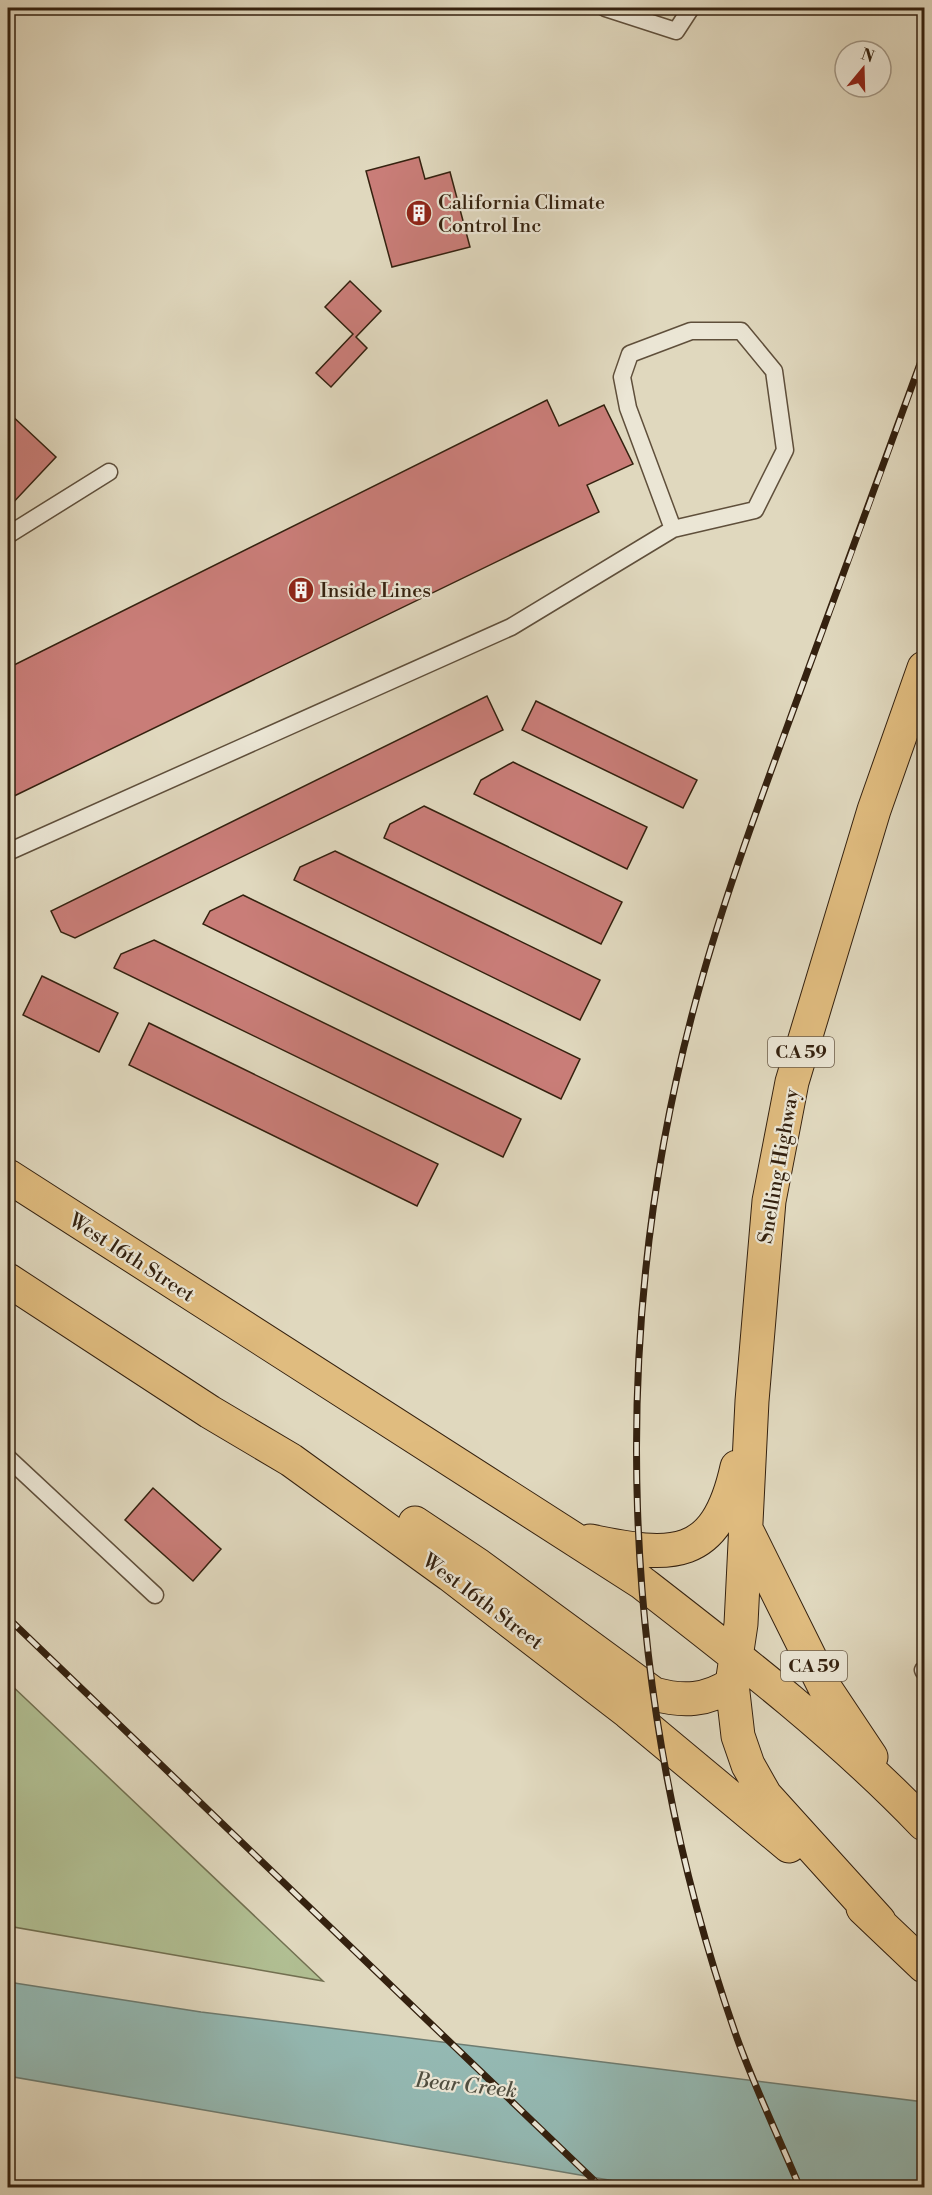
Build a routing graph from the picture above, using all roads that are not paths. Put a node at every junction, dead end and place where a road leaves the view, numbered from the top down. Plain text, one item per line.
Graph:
1 (606, 8) edge
2 (691, 8) edge
3 (109, 472) dead end
4 (673, 529) junction
5 (8, 534) edge
6 (924, 668) edge
7 (8, 852) edge
8 (8, 1176) edge
9 (8, 1280) edge
10 (752, 1401) junction
11 (8, 1458) edge
12 (291, 1460) junction
13 (747, 1531) junction
14 (574, 1538) junction
15 (155, 1595) dead end
16 (735, 1670) junction
17 (895, 1793) junction
18 (924, 1824) edge
19 (879, 1921) junction
20 (924, 1966) edge

1 - 2 lane
3 - 5 lane
4 - 4 lane
4 - 7 lane
6 - 10 main road, Snelling Highway / CA 59
8 - 14 main road, West 16th Street
9 - 12 main road, West 16th Street
10 - 13 main road, Snelling Highway / CA 59
10 - 14 main road
11 - 15 lane
12 - 16 main road
12 - 19 main road, West 16th Street
13 - 16 main road, Snelling Highway / CA 59
13 - 17 main road, CA 59
14 - 16 main road, West 16th Street
16 - 17 main road, West 16th Street
16 - 19 main road, CA 59
17 - 18 main road, West 16th Street / CA 59
19 - 20 main road, West 16th Street / CA 59

